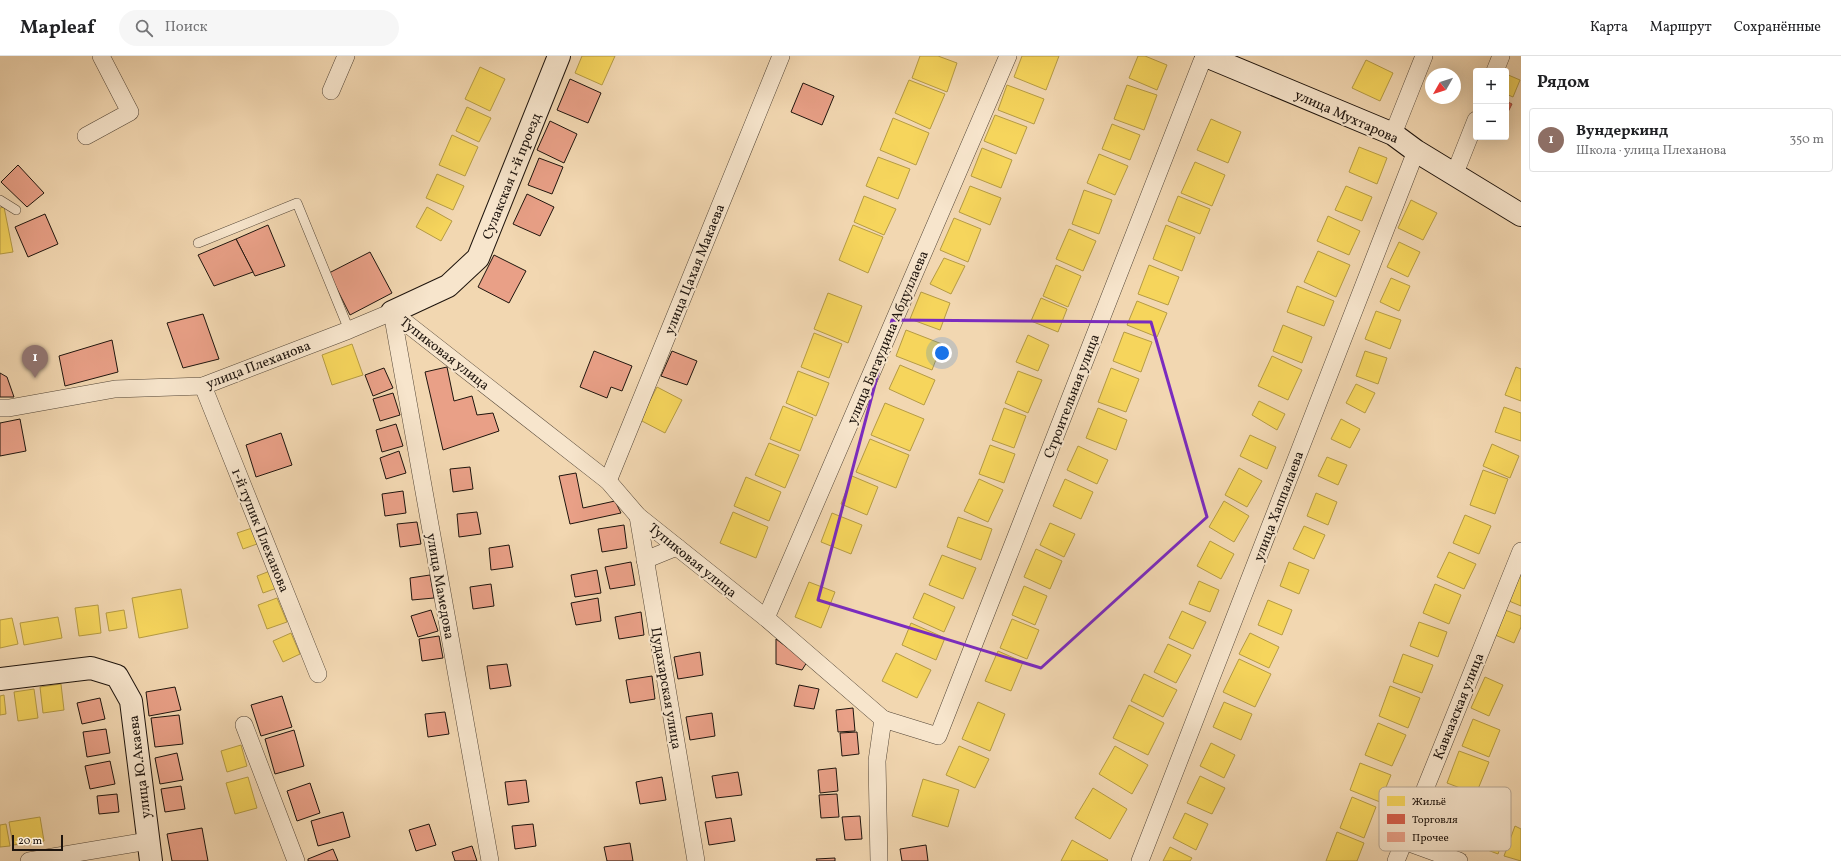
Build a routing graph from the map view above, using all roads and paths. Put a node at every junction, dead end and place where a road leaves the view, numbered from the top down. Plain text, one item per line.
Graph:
1 (101, 56) edge
2 (346, 56) edge
3 (559, 56) edge
4 (781, 56) edge
5 (1008, 56) edge
6 (1205, 56) edge
7 (1424, 56) edge
8 (1501, 56) edge
9 (1496, 68) edge
10 (331, 91) dead end
11 (1473, 128) edge
12 (1393, 134) junction
13 (86, 136) dead end
14 (1416, 151) junction
15 (1455, 173) junction
16 (0, 200) edge
17 (16, 210) dead end
18 (1521, 215) edge
19 (198, 242) dead end
20 (392, 312) junction
21 (349, 330) junction
22 (203, 386) junction
23 (0, 408) edge
24 (608, 481) junction
25 (638, 516) junction
26 (677, 547) junction
27 (1521, 550) edge
28 (645, 560) junction
29 (766, 618) junction
30 (318, 674) dead end
31 (0, 679) edge
32 (883, 719) junction
33 (244, 725) dead end
34 (1426, 787) edge
35 (150, 851) edge
36 (1400, 851) edge
37 (1432, 851) edge
38 (29, 861) edge
39 (296, 861) edge
40 (490, 861) edge
41 (696, 861) edge
42 (879, 861) edge
43 (1140, 861) edge
44 (1396, 861) edge
45 (1459, 861) edge

1 - 13 street
2 - 10 street
3 - 20 street, Сулакская 1-й проезд
4 - 24 street, улица Цахая Макаева
5 - 29 street, улица Багаудина Абдуллаева
6 - 12 street, улица Мухтарова
6 - 32 street, Строительная улица
7 - 12 street
8 - 9 street
11 - 15 street
12 - 14 street, улица Мухтарова
14 - 15 street, улица Мухтарова
14 - 43 street, улица Хаппалаева
15 - 18 street, улица Мухтарова
16 - 17 lane
19 - 21 lane
20 - 21 street, улица Плеханова
20 - 24 street, Тупиковая улица
20 - 40 street, улица Мамедова
21 - 22 street, улица Плеханова
22 - 23 street, улица Плеханова
22 - 30 street, 1-й тупик Плеханова
24 - 25 street, Тупиковая улица
25 - 26 street, Тупиковая улица
25 - 28 street, Цудахарская улица
26 - 28 street
26 - 29 street, Тупиковая улица
27 - 34 street, Кавказская улица
28 - 41 street, Цудахарская улица
29 - 32 street, Тупиковая улица
31 - 35 street, улица Ю.Акаева
32 - 42 street
33 - 39 street
35 - 38 street
36 - 44 street, Кавказская улица
37 - 45 street

